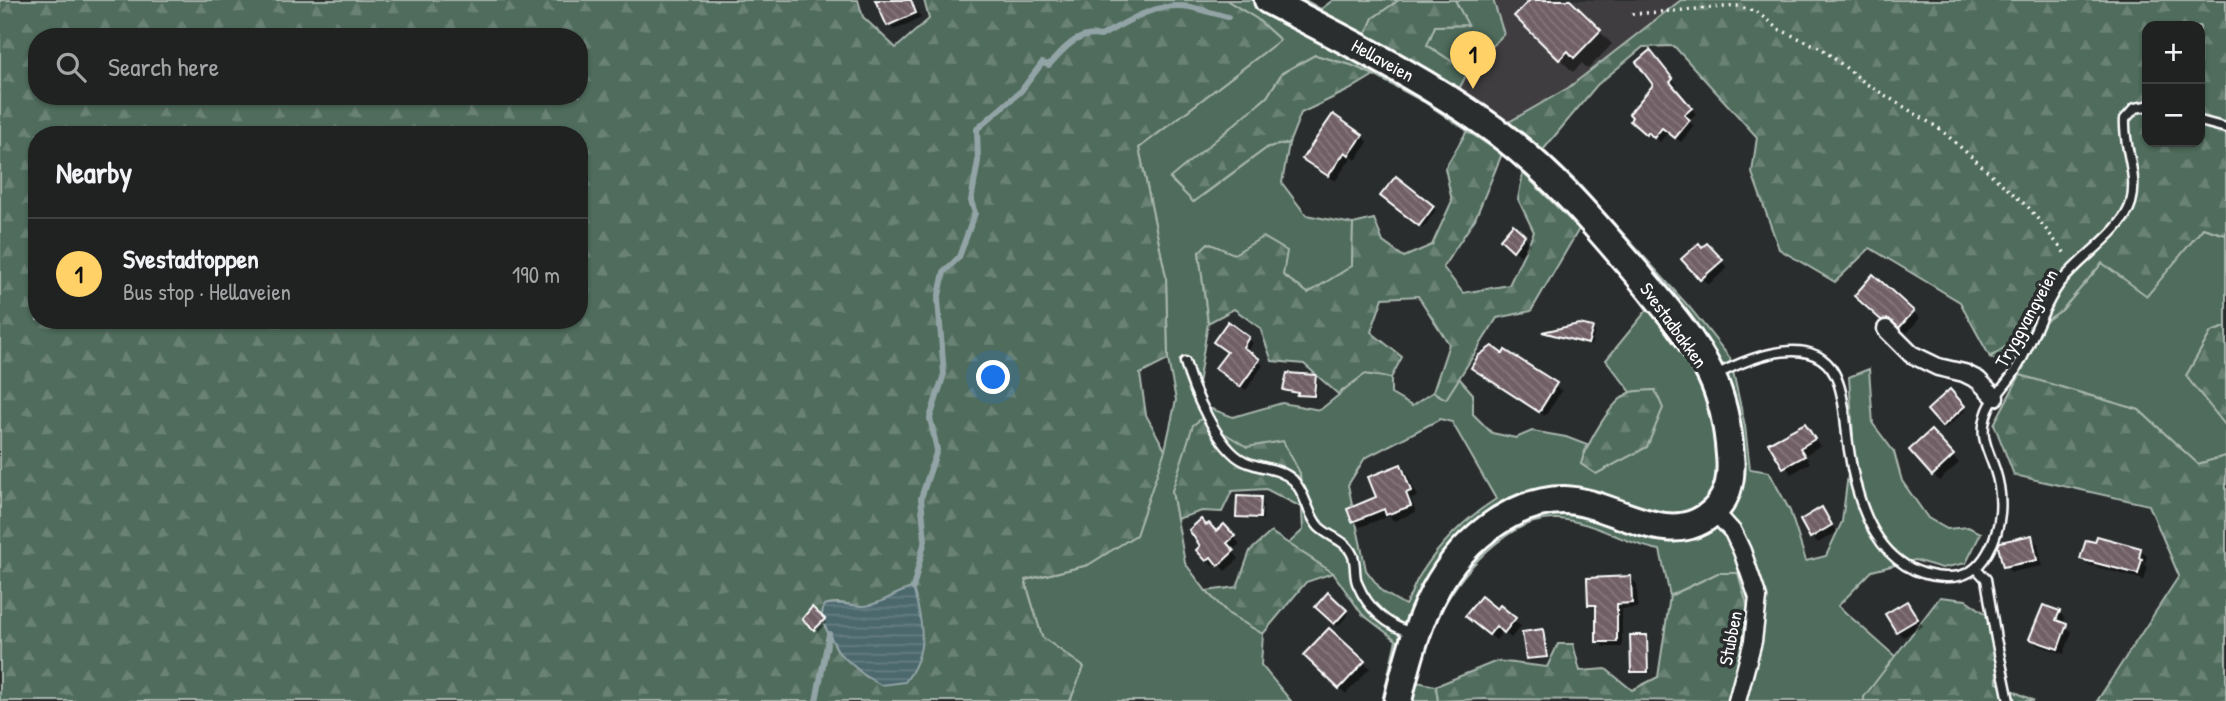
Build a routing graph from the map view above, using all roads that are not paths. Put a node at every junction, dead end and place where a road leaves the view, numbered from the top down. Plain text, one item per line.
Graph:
1 (1268, 0) edge
2 (2142, 107) edge
3 (2205, 122) edge
4 (1492, 128) joint
5 (2226, 128) edge
6 (1886, 329) dead end
7 (1185, 362) dead end
8 (1712, 377) junction
9 (1995, 397) junction
10 (1714, 511) junction
11 (1976, 568) junction
12 (1415, 634) junction
13 (1398, 701) edge
14 (1737, 701) edge
15 (2009, 701) edge

1 - 4 main road, Hellaveien
2 - 9 lane, Tryggvangveien
3 - 5 lane
4 - 8 main road, Svestadbakken
6 - 9 street
7 - 12 lane
8 - 10 main road, Svestadbakken
8 - 11 lane
9 - 11 lane, Tryggvangveien
10 - 12 main road
10 - 14 street, Stubben
11 - 15 lane
12 - 13 main road

